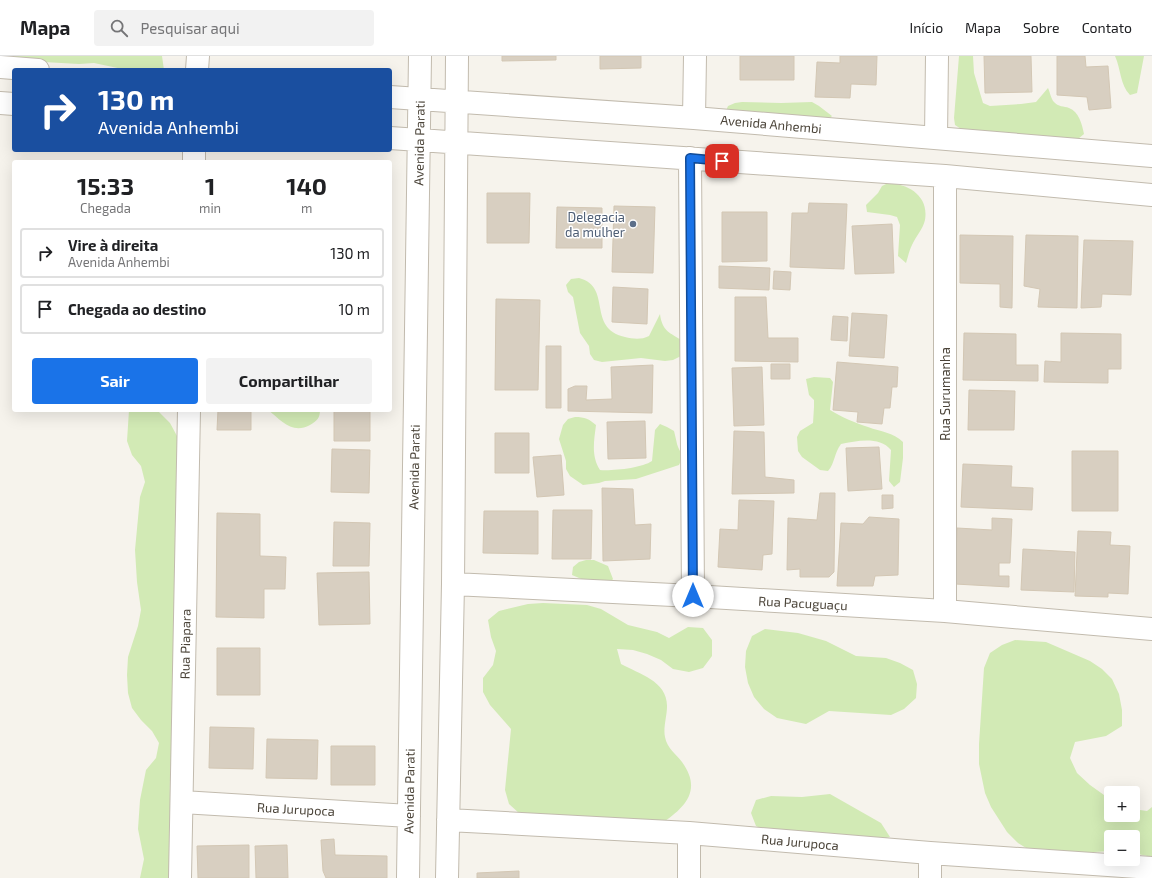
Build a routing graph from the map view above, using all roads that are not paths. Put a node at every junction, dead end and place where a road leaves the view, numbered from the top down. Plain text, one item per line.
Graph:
1 (198, 56) edge
2 (420, 56) edge
3 (457, 56) edge
4 (695, 56) edge
5 (937, 56) edge
6 (0, 67) edge
7 (13, 68) edge
8 (197, 68) edge
9 (392, 97) edge
10 (420, 99) junction
11 (456, 101) junction
12 (0, 103) edge
13 (12, 104) edge
14 (694, 118) junction
15 (936, 137) junction
16 (392, 138) edge
17 (419, 140) junction
18 (456, 143) junction
19 (1152, 156) edge
20 (690, 158) junction
21 (945, 176) junction
22 (1152, 195) edge
23 (189, 412) edge
24 (453, 584) junction
25 (693, 596) junction
26 (945, 611) junction
27 (1152, 629) edge
28 (182, 802) junction
29 (409, 816) junction
30 (448, 820) junction
31 (689, 833) junction
32 (930, 853) junction
33 (1152, 868) edge
34 (180, 878) edge
35 (408, 878) edge
36 (447, 878) edge
37 (688, 878) edge
38 (930, 878) edge

1 - 8 street
2 - 10 street, Avenida Parati
3 - 11 street
4 - 14 street
5 - 15 street
6 - 7 street
9 - 10 street, Avenida Anhembi
10 - 11 street, Avenida Anhembi
10 - 17 street, Avenida Parati
11 - 14 street, Avenida Anhembi
11 - 18 street
12 - 13 street
14 - 15 street, Avenida Anhembi
15 - 19 street, Avenida Anhembi
16 - 17 street
17 - 18 street
17 - 29 street, Avenida Parati
18 - 20 street
18 - 24 street
20 - 21 street
20 - 25 street
21 - 22 street
21 - 26 street, Rua Surumanha
23 - 28 street, Rua Piapara
24 - 25 street, Rua Pacuguaçu
24 - 30 street
25 - 26 street, Rua Pacuguaçu
26 - 27 street, Rua Pacuguaçu
28 - 29 street, Rua Jurupoca
28 - 34 street, Rua Piapara
29 - 35 street, Avenida Parati
30 - 31 street, Rua Jurupoca
30 - 36 street
31 - 32 street, Rua Jurupoca
31 - 37 street
32 - 33 street, Rua Jurupoca
32 - 38 street

